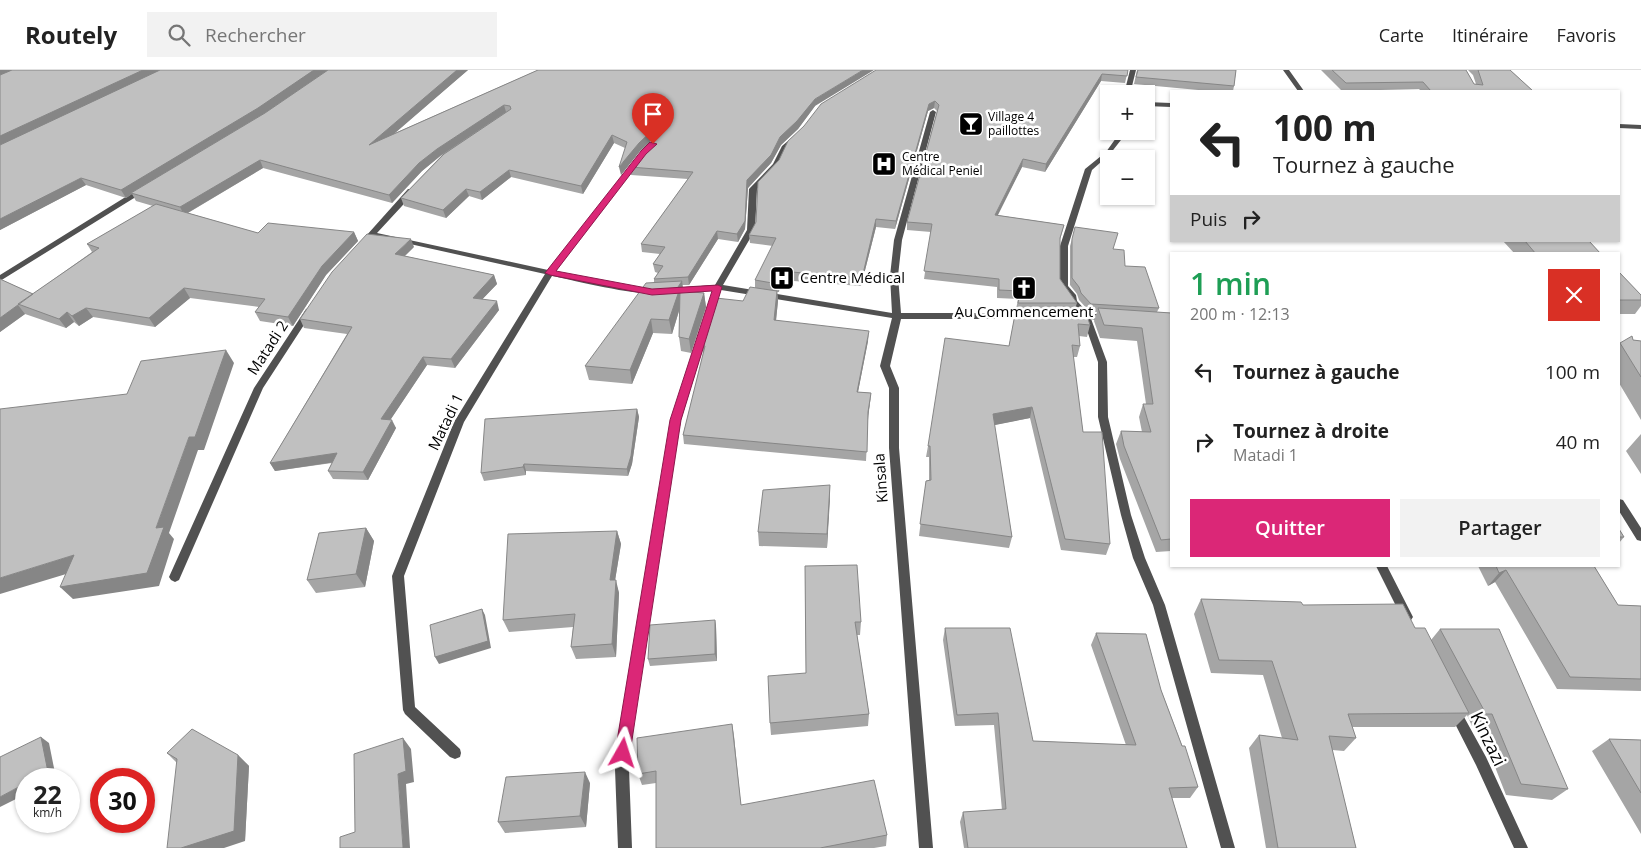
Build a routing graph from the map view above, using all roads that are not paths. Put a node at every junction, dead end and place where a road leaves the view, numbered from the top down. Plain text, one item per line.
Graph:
1 (1133, 70) edge
2 (1286, 70) edge
3 (1129, 85) edge
4 (1300, 90) edge
5 (1155, 104) edge
6 (1170, 105) edge
7 (933, 112) edge
8 (1620, 126) edge
9 (1641, 127) edge
10 (801, 131) edge
11 (1118, 140) edge
12 (643, 153) edge
13 (419, 182) edge
14 (148, 187) edge
15 (373, 234) junction
16 (361, 246) edge
17 (550, 273) junction
18 (0, 279) edge
19 (718, 287) junction
20 (316, 301) edge
21 (897, 316) junction
22 (1036, 316) edge
23 (1066, 316) edge
24 (1086, 316) junction
25 (1121, 318) edge
26 (1620, 504) edge
27 (1641, 537) edge
28 (1382, 567) edge
29 (175, 577) dead end
30 (1413, 628) edge
31 (1449, 699) edge
32 (455, 753) dead end
33 (625, 848) edge
34 (926, 848) edge
35 (1228, 848) edge
36 (1521, 848) edge

1 - 3 street
2 - 4 street
5 - 6 street
7 - 21 street, Kinsala
8 - 9 street
10 - 19 street
11 - 24 street
12 - 17 street, Matadi 1
13 - 15 street
14 - 18 street
15 - 16 street
15 - 17 street
17 - 19 street
17 - 32 street, Matadi 1
19 - 21 street
19 - 33 street
20 - 29 street, Matadi 2
21 - 22 street
21 - 34 street, Kinsala
23 - 24 street
24 - 25 street
24 - 35 street
26 - 27 street
28 - 30 street
31 - 36 street, Kinzazi

